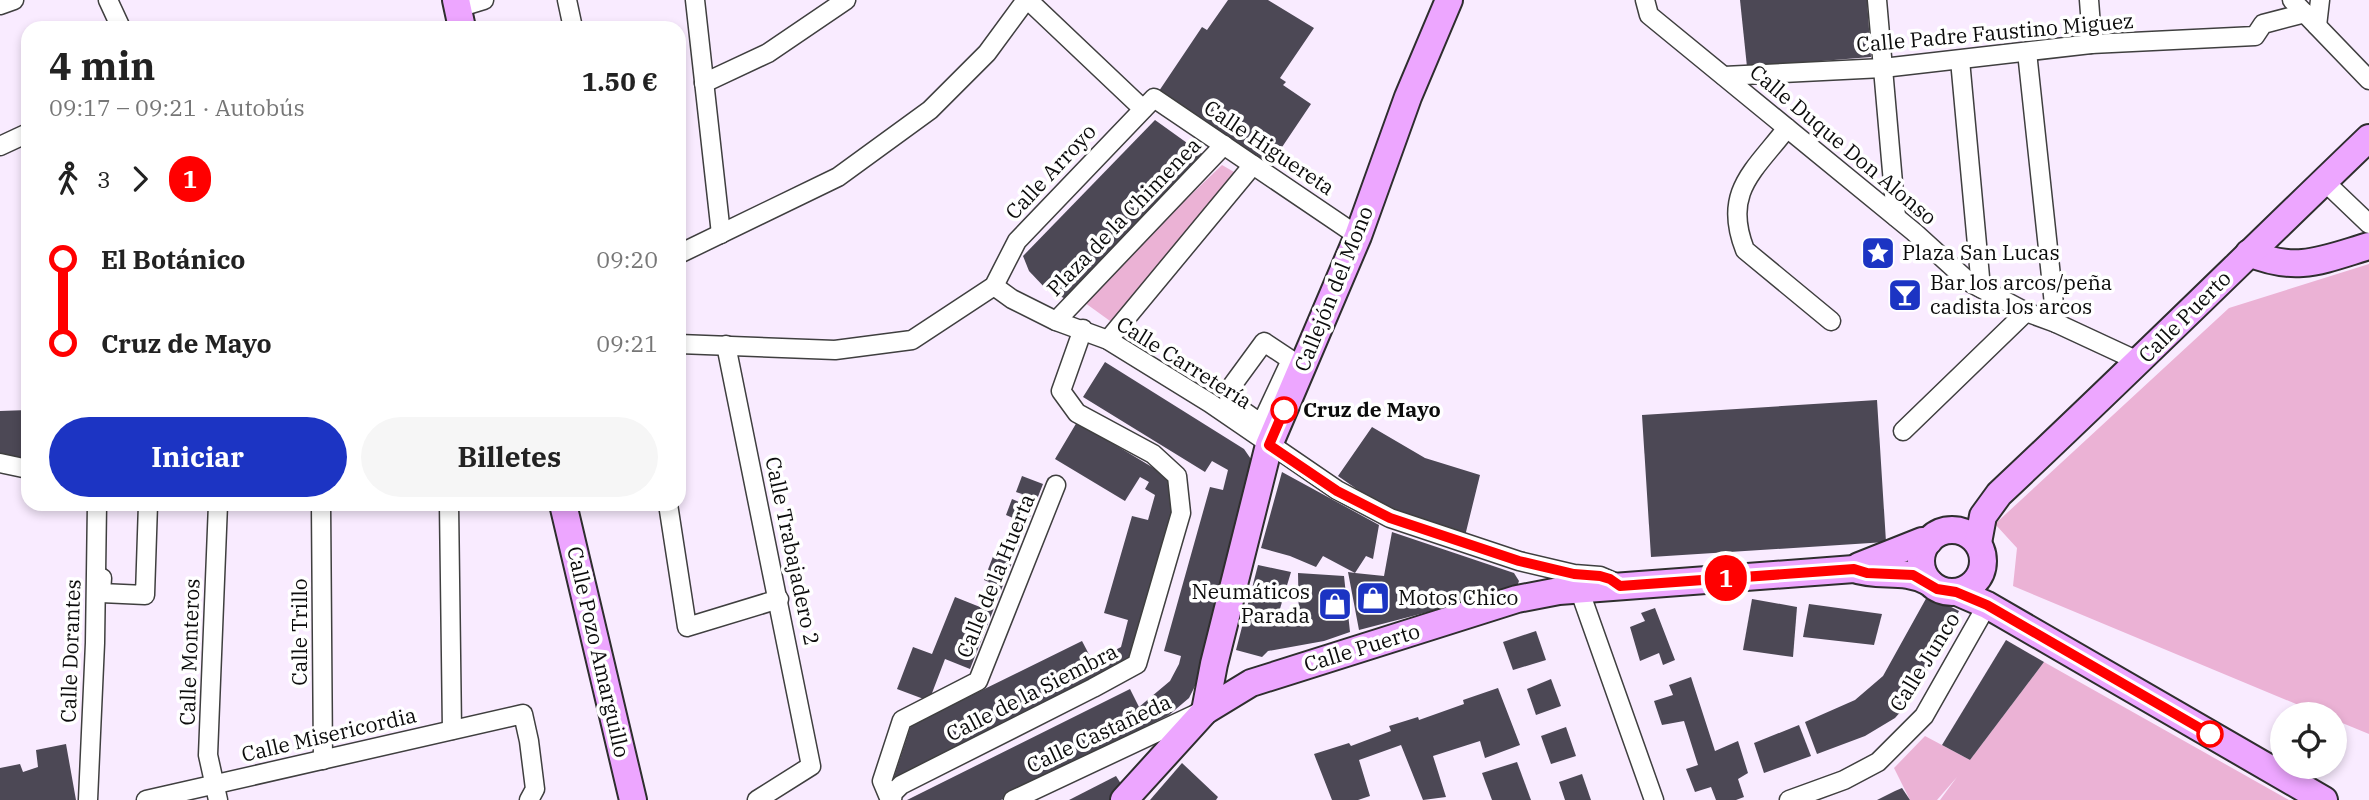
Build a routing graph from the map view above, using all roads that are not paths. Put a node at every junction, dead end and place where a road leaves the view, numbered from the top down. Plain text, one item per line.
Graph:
1 (14, 0) edge
2 (108, 0) edge
3 (484, 0) edge
4 (567, 0) edge
5 (695, 0) edge
6 (846, 0) edge
7 (1027, 0) edge
8 (1449, 0) edge
9 (1645, 0) edge
10 (1877, 0) edge
11 (2089, 0) edge
12 (2292, 0) edge
13 (2320, 0) edge
14 (0, 5) edge
15 (458, 12) edge
16 (2311, 20) junction
17 (118, 21) edge
18 (572, 21) edge
19 (2091, 44) junction
20 (2027, 52) junction
21 (1960, 60) junction
22 (1883, 68) junction
23 (1724, 76) junction
24 (2369, 80) edge
25 (704, 83) junction
26 (1148, 104) junction
27 (1787, 128) junction
28 (21, 136) edge
29 (2369, 138) edge
30 (1224, 145) junction
31 (0, 146) edge
32 (1253, 164) junction
33 (2324, 181) junction
34 (1896, 217) junction
35 (721, 234) junction
36 (1358, 236) junction
37 (2369, 240) edge
38 (686, 251) edge
39 (2249, 253) junction
40 (993, 286) junction
41 (1981, 288) junction
42 (2026, 312) junction
43 (1056, 321) junction
44 (1831, 321) dead end
45 (2056, 323) junction
46 (1083, 329) junction
47 (1108, 340) junction
48 (686, 344) edge
49 (726, 345) junction
50 (1307, 356) junction
51 (2140, 362) junction
52 (1210, 403) junction
53 (1903, 431) dead end
54 (1269, 445) junction
55 (0, 463) edge
56 (21, 468) edge
57 (1056, 485) dead end
58 (1999, 494) junction
59 (97, 511) edge
60 (104, 511) edge
61 (148, 511) edge
62 (218, 511) edge
63 (321, 511) edge
64 (449, 511) edge
65 (565, 511) edge
66 (669, 511) edge
67 (1937, 536) junction
68 (1978, 543) junction
69 (1854, 569) junction
70 (1929, 582) junction
71 (1968, 585) junction
72 (1620, 586) junction
73 (1579, 589) junction
74 (779, 599) junction
75 (1987, 605) junction
76 (1214, 664) junction
77 (1251, 683) junction
78 (1205, 711) junction
79 (452, 730) junction
80 (323, 760) junction
81 (216, 792) edge
82 (88, 800) edge
83 (146, 800) edge
84 (529, 800) edge
85 (633, 800) edge
86 (757, 800) edge
87 (891, 800) edge
88 (1013, 800) edge
89 (1124, 800) edge
90 (1654, 800) edge
91 (1789, 800) edge
92 (2324, 800) edge

1 - 14 street
2 - 17 street
3 - 15 street
4 - 18 street
5 - 25 street
6 - 25 street
7 - 26 street, Calle Higuereta
7 - 35 street
8 - 36 main road, Callejón del Mono
9 - 23 street, Calle Duque Don Alonso
10 - 22 street
11 - 19 street
12 - 16 street
13 - 16 street
16 - 19 street, Calle Padre Faustino Miguez
16 - 24 street
19 - 20 street, Calle Padre Faustino Miguez
20 - 21 street, Calle Padre Faustino Miguez
20 - 45 street
21 - 22 street, Calle Padre Faustino Miguez
21 - 41 street
22 - 23 street, Calle Padre Faustino Miguez
22 - 34 street
23 - 27 street, Calle Duque Don Alonso
25 - 35 street
26 - 30 street, Calle Higuereta
26 - 40 street, Calle Arroyo
27 - 34 street, Calle Duque Don Alonso
27 - 44 street
28 - 31 street
29 - 33 main road, Calle Puerto
30 - 32 street, Calle Higuereta
30 - 43 street, Plaza de la Chimenea
32 - 36 street, Calle Higuereta
32 - 47 street
33 - 37 street
33 - 39 main road, Calle Puerto
34 - 41 street, Calle Duque Don Alonso
35 - 38 street
36 - 50 main road, Callejón del Mono
37 - 39 main road
39 - 51 main road, Calle Puerto
40 - 43 street, Calle Carretería
40 - 49 street
41 - 42 street, Calle Duque Don Alonso
42 - 45 street, Calle Duque Don Alonso
42 - 53 street
43 - 46 street, Calle Carretería
45 - 51 street, Calle Duque Don Alonso
46 - 47 street, Calle Carretería
46 - 87 street, Calle de la Siembra
47 - 52 street, Calle Carretería
48 - 49 street
49 - 74 street, Calle Trabajadero 2
50 - 52 street
50 - 54 main road, Callejón del Mono
51 - 58 main road, Calle Puerto
52 - 54 street, Calle Carretería
54 - 72 street, Calle Carretería
54 - 76 main road, Callejón del Mono
55 - 56 street
57 - 87 street, Calle de la Huerta
58 - 67 main road, Calle Puerto
58 - 68 main road, Calle Puerto
59 - 82 street, Calle Dorantes
60 - 61 street
62 - 81 street, Calle Monteros
63 - 80 street, Calle Trillo
64 - 79 street
65 - 85 main road, Calle Pozo Amarguillo
66 - 74 street
67 - 68 main road
67 - 69 main road, Calle Puerto
67 - 70 main road
68 - 71 main road
69 - 70 main road, Calle Puerto
69 - 72 main road, Calle Puerto
70 - 71 main road
71 - 75 main road
72 - 73 main road, Calle Puerto
73 - 77 main road, Calle Puerto
73 - 90 street
74 - 86 street, Calle Trabajadero 2
75 - 91 street, Calle Junco
75 - 92 main road
76 - 77 main road
76 - 78 main road, Callejón del Mono
77 - 78 main road, Calle Puerto
78 - 88 street, Calle Castañeda
78 - 89 main road, Calle Puerto
79 - 80 street, Calle Misericordia
79 - 84 street, Calle Misericordia
80 - 81 street, Calle Misericordia
81 - 83 street, Calle Misericordia

